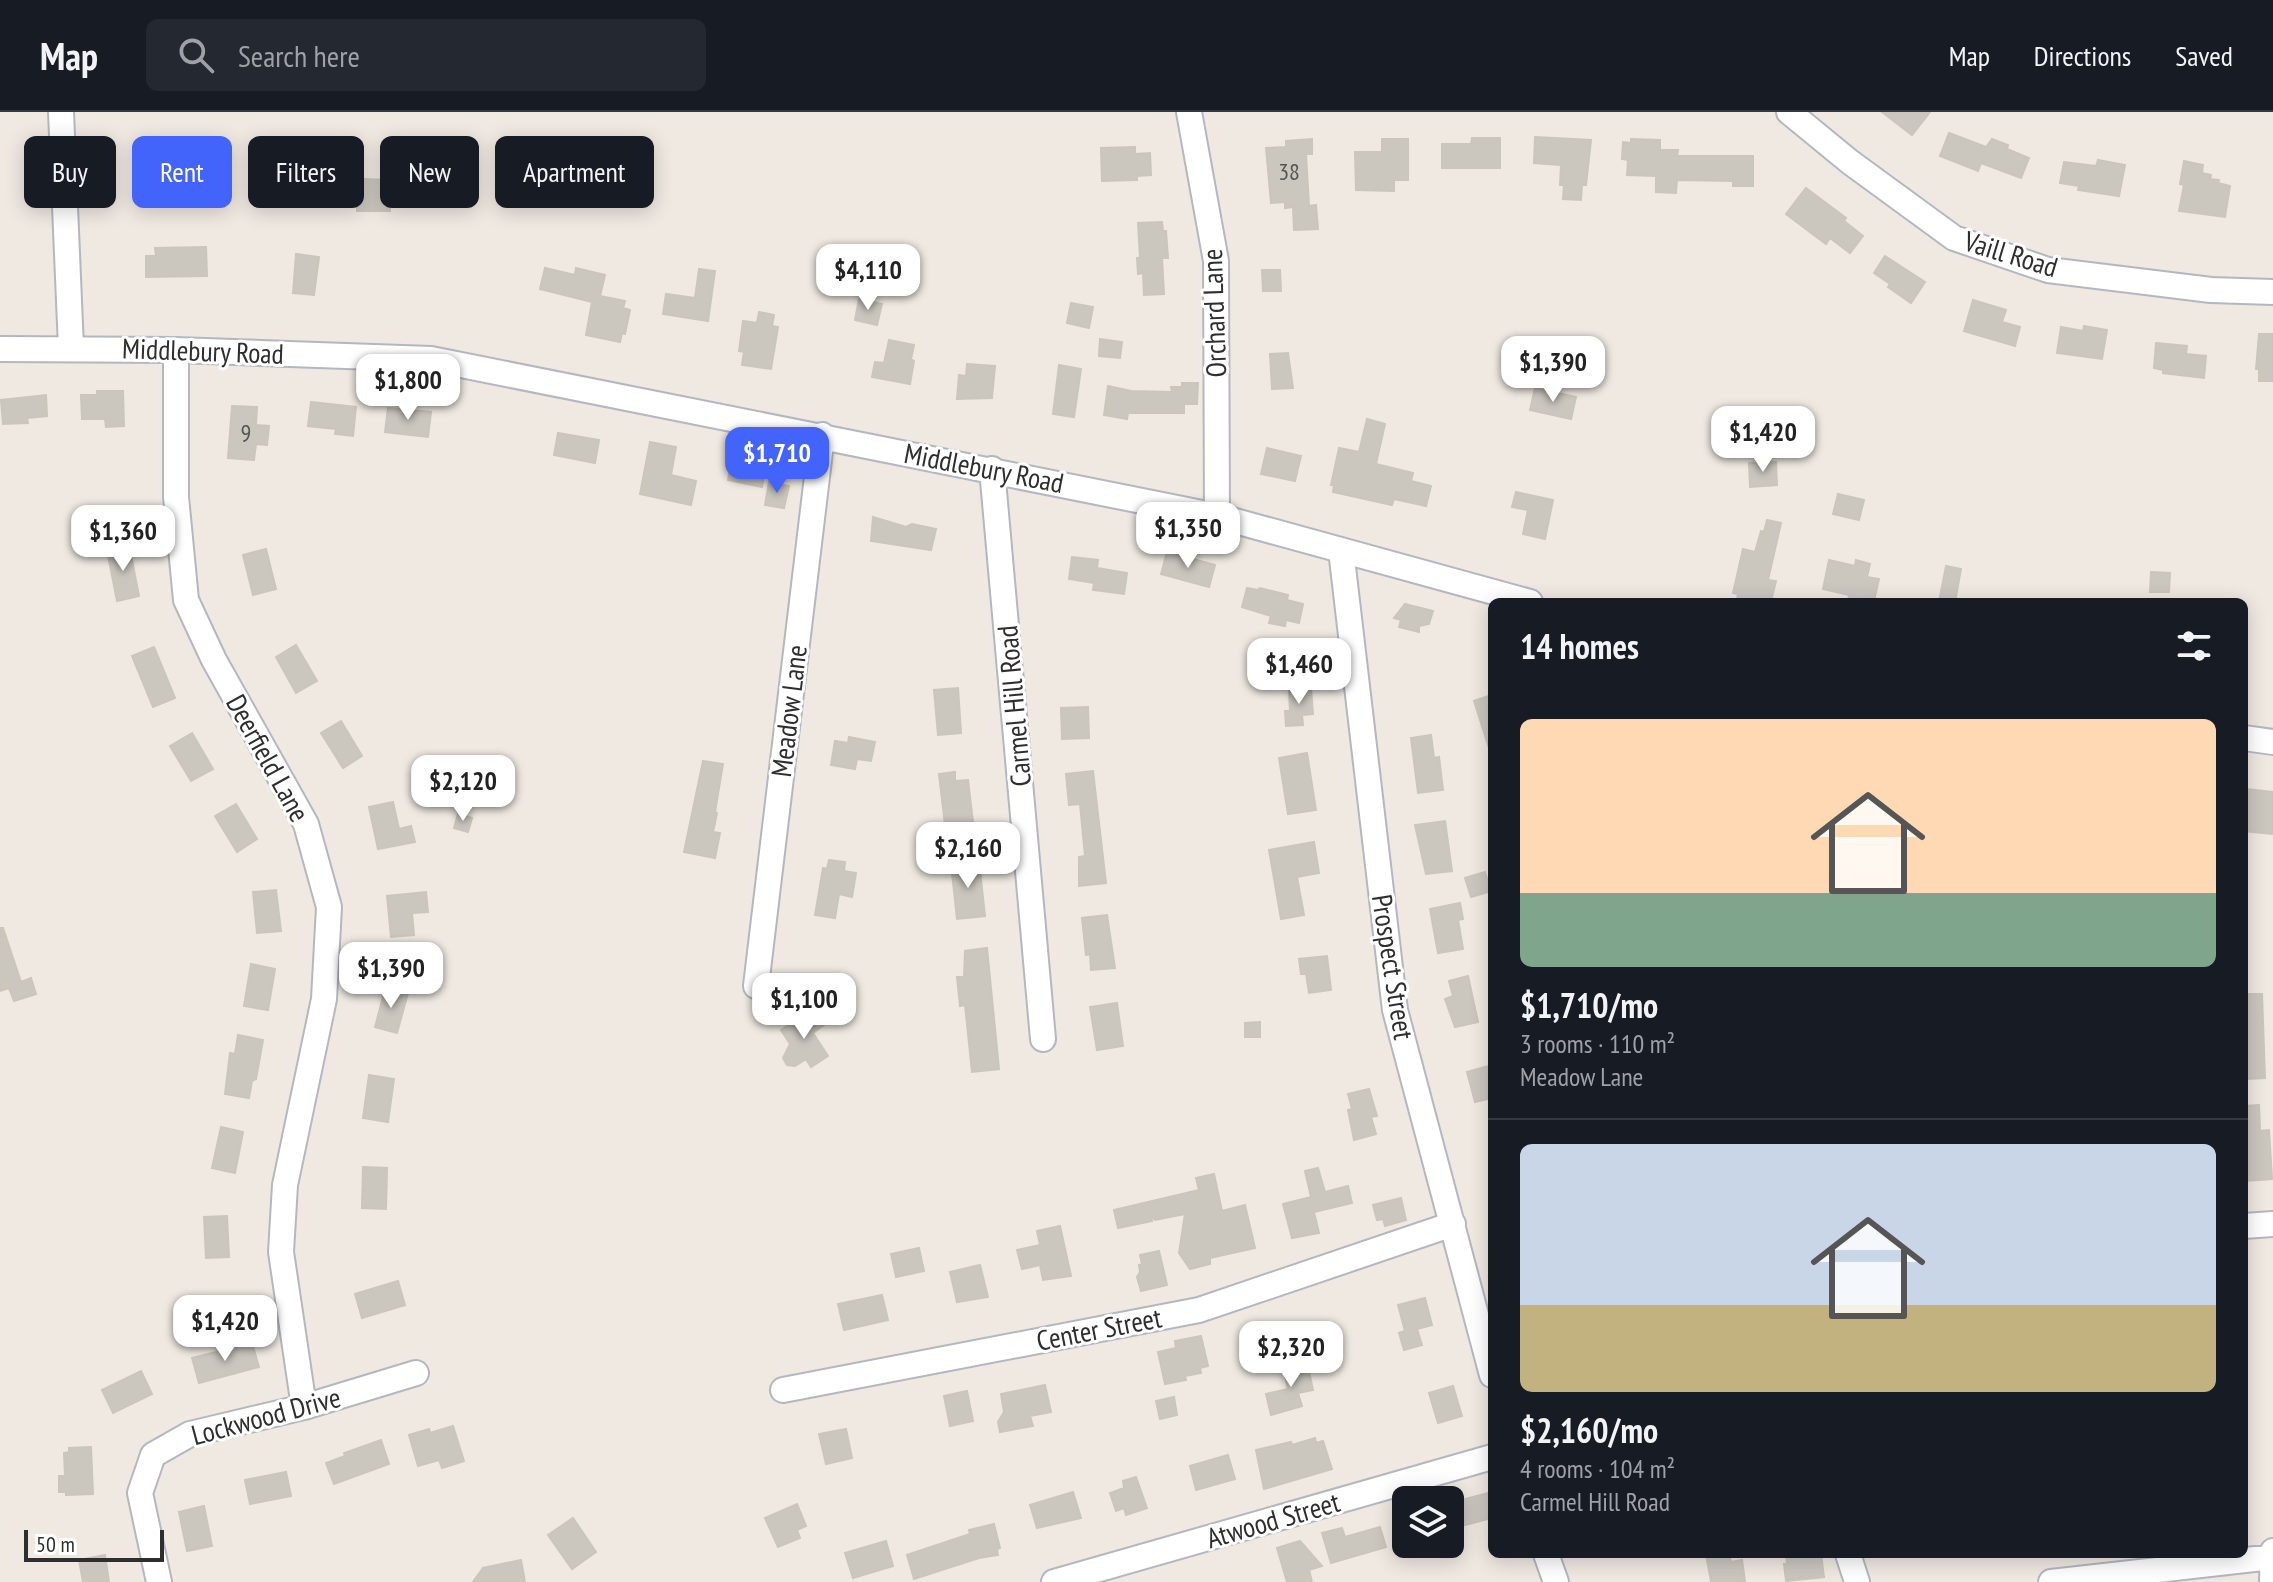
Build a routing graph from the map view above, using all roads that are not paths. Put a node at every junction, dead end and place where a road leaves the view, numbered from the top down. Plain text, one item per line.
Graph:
1 (61, 112) edge
2 (1189, 112) edge
3 (1789, 112) edge
4 (2273, 292) edge
5 (71, 348) junction
6 (0, 349) edge
7 (176, 350) junction
8 (822, 435) junction
9 (992, 469) junction
10 (1217, 516) junction
11 (1341, 550) junction
12 (1515, 598) edge
13 (2248, 739) edge
14 (2273, 742) edge
15 (756, 986) dead end
16 (1043, 1039) dead end
17 (1453, 1224) junction
18 (2273, 1224) edge
19 (2248, 1226) edge
20 (1488, 1360) edge
21 (416, 1373) dead end
22 (783, 1390) dead end
23 (304, 1407) junction
24 (1488, 1458) edge
25 (2272, 1555) edge
26 (1547, 1558) edge
27 (1849, 1558) edge
28 (2247, 1558) edge
29 (2248, 1558) edge
30 (159, 1582) edge
31 (1054, 1582) edge
32 (1556, 1582) edge
33 (1857, 1582) edge
34 (2051, 1582) edge
35 (2272, 1582) edge

1 - 5 street
2 - 10 street, Orchard Lane
3 - 4 street, Vaill Road
5 - 6 street, Middlebury Road
5 - 7 street, Middlebury Road
7 - 8 street, Middlebury Road
7 - 23 street, Deerfield Lane
8 - 9 street, Middlebury Road
8 - 15 street, Meadow Lane
9 - 10 street, Middlebury Road
9 - 16 street, Carmel Hill Road
10 - 11 street, Middlebury Road
11 - 12 street, Middlebury Road
11 - 17 street, Prospect Street
13 - 14 street
17 - 20 street, Prospect Street
17 - 22 street, Center Street
18 - 19 street
21 - 23 street, Lockwood Drive
23 - 30 street, Lockwood Drive
24 - 31 street, Atwood Street
25 - 29 street
25 - 35 street
26 - 32 street
27 - 33 street
28 - 34 street

